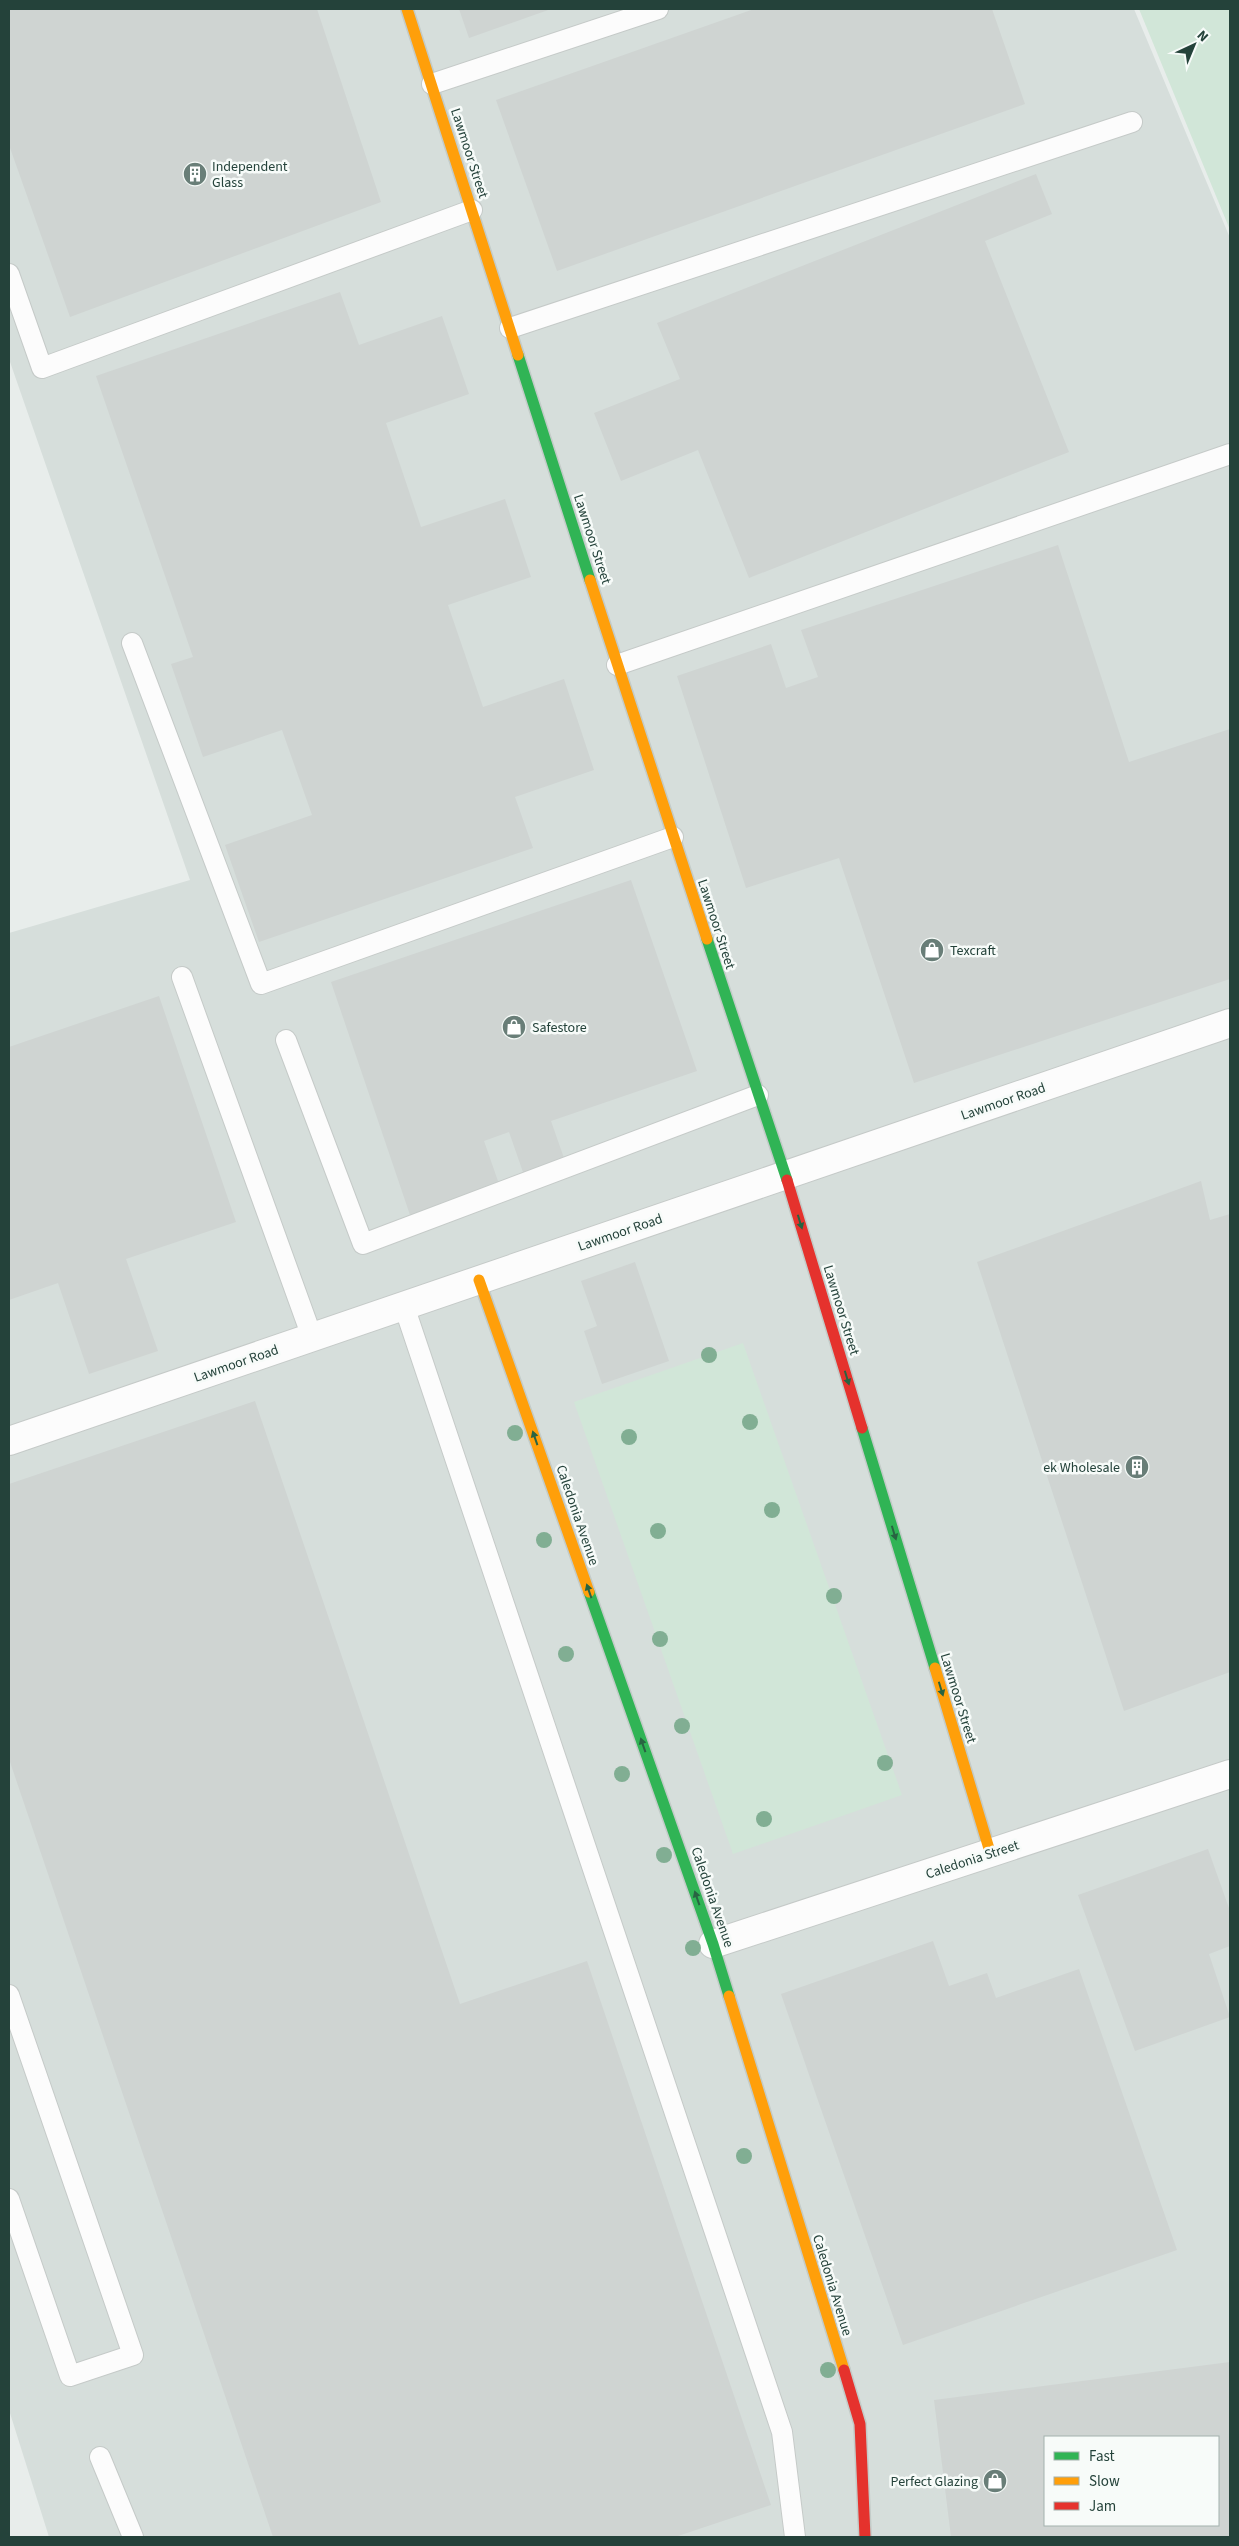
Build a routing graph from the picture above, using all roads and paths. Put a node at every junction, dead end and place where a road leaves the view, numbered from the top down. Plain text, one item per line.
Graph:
1 (408, 9) edge
2 (658, 9) edge
3 (432, 84) junction
4 (1132, 122) dead end
5 (472, 210) junction
6 (9, 274) edge
7 (510, 328) junction
8 (1230, 454) edge
9 (132, 643) dead end
10 (617, 665) junction
11 (673, 837) junction
12 (182, 977) dead end
13 (1230, 1023) edge
14 (286, 1040) dead end
15 (758, 1095) junction
16 (786, 1175) junction
17 (479, 1280) junction
18 (404, 1306) junction
19 (312, 1337) junction
20 (9, 1441) edge
21 (1230, 1774) edge
22 (990, 1852) junction
23 (713, 1944) junction
24 (9, 1996) edge
25 (9, 2199) edge
26 (100, 2457) dead end
27 (133, 2537) edge
28 (795, 2537) edge
29 (865, 2537) edge

1 - 3 street, Lawmoor Street
2 - 3 lane
3 - 5 street, Lawmoor Street
4 - 7 lane
5 - 6 lane
5 - 7 street, Lawmoor Street
7 - 10 street, Lawmoor Street
8 - 10 lane
9 - 11 lane
10 - 11 street, Lawmoor Street
11 - 15 street, Lawmoor Street
12 - 19 lane
13 - 16 street, Lawmoor Road
14 - 15 lane
15 - 16 street, Lawmoor Street
16 - 17 street, Lawmoor Road
16 -> 22 street, Lawmoor Street
17 - 18 street, Lawmoor Road
23 -> 17 street, Caledonia Avenue
18 - 19 street, Lawmoor Road
18 - 28 lane
19 - 20 street, Lawmoor Road
21 - 22 street, Caledonia Street
22 - 23 street, Caledonia Street
23 - 29 street, Caledonia Avenue
24 - 25 lane
26 - 27 lane

